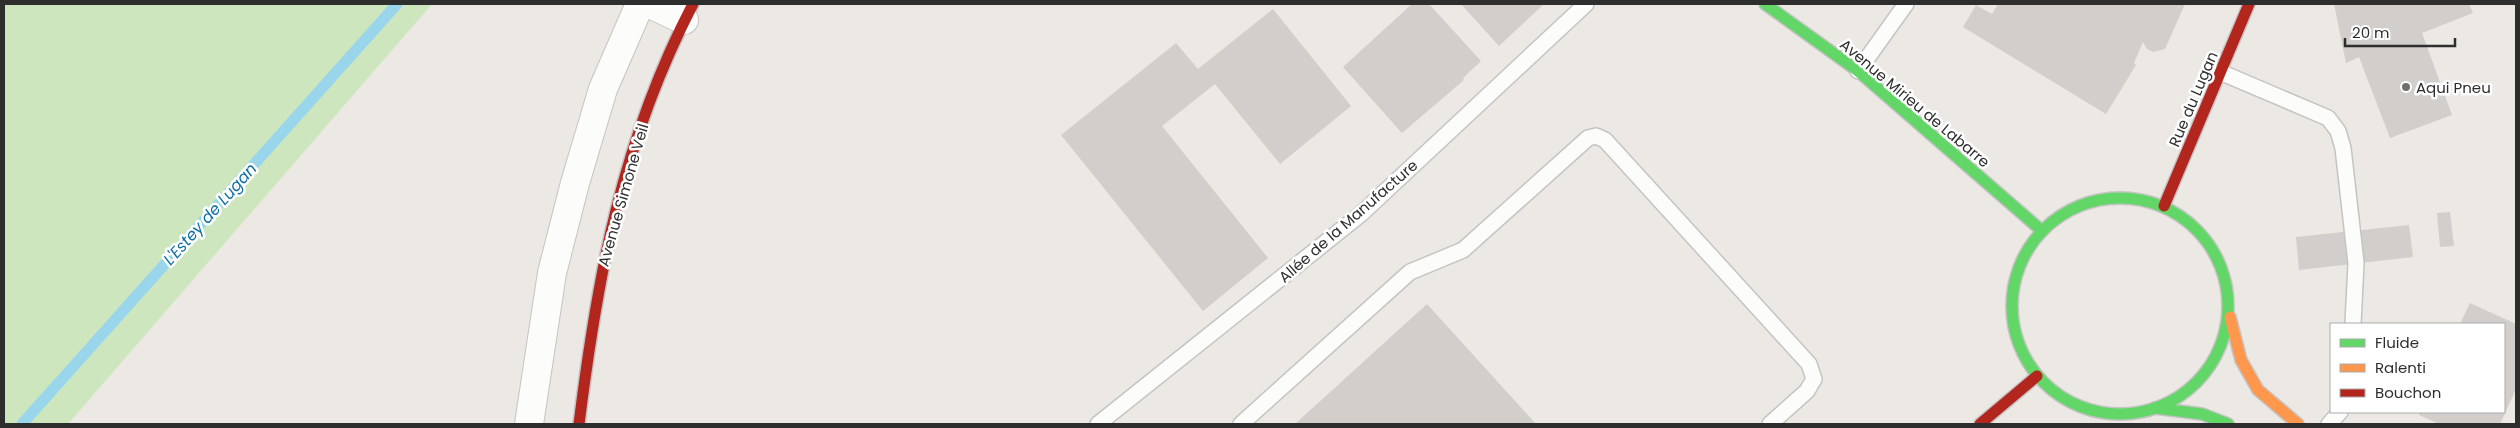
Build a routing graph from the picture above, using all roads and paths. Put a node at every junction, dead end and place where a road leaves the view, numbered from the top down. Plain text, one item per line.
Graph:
1 (640, 4) edge
2 (650, 4) edge
3 (1586, 4) edge
4 (1765, 4) edge
5 (1906, 4) edge
6 (2249, 4) edge
7 (688, 12) edge
8 (1858, 72) junction
9 (2220, 72) junction
10 (2164, 206) junction
11 (2042, 231) junction
12 (2229, 310) junction
13 (2353, 323) edge
14 (2037, 376) junction
15 (2155, 408) junction
16 (2339, 413) edge
17 (529, 424) edge
18 (579, 424) edge
19 (1098, 424) edge
20 (1241, 424) edge
21 (1770, 424) edge
22 (1980, 424) edge
23 (2228, 424) edge
24 (2298, 424) edge
25 (2329, 424) edge

1 - 17 street
2 - 7 street
3 - 19 lane, Allée de la Manufacture
4 - 8 main road, Avenue Mirieu de Labarre
5 - 8 lane
6 - 9 main road, Rue du Lugan
7 - 18 main road, Avenue Simone Veil
8 - 11 main road, Avenue Mirieu de Labarre
9 - 10 main road, Rue du Lugan
9 - 13 lane
10 - 11 main road
10 - 12 main road
11 - 14 main road
12 - 15 main road
12 - 24 main road
14 - 15 main road
14 - 22 main road
15 - 23 main road
16 - 25 lane
20 - 21 lane

